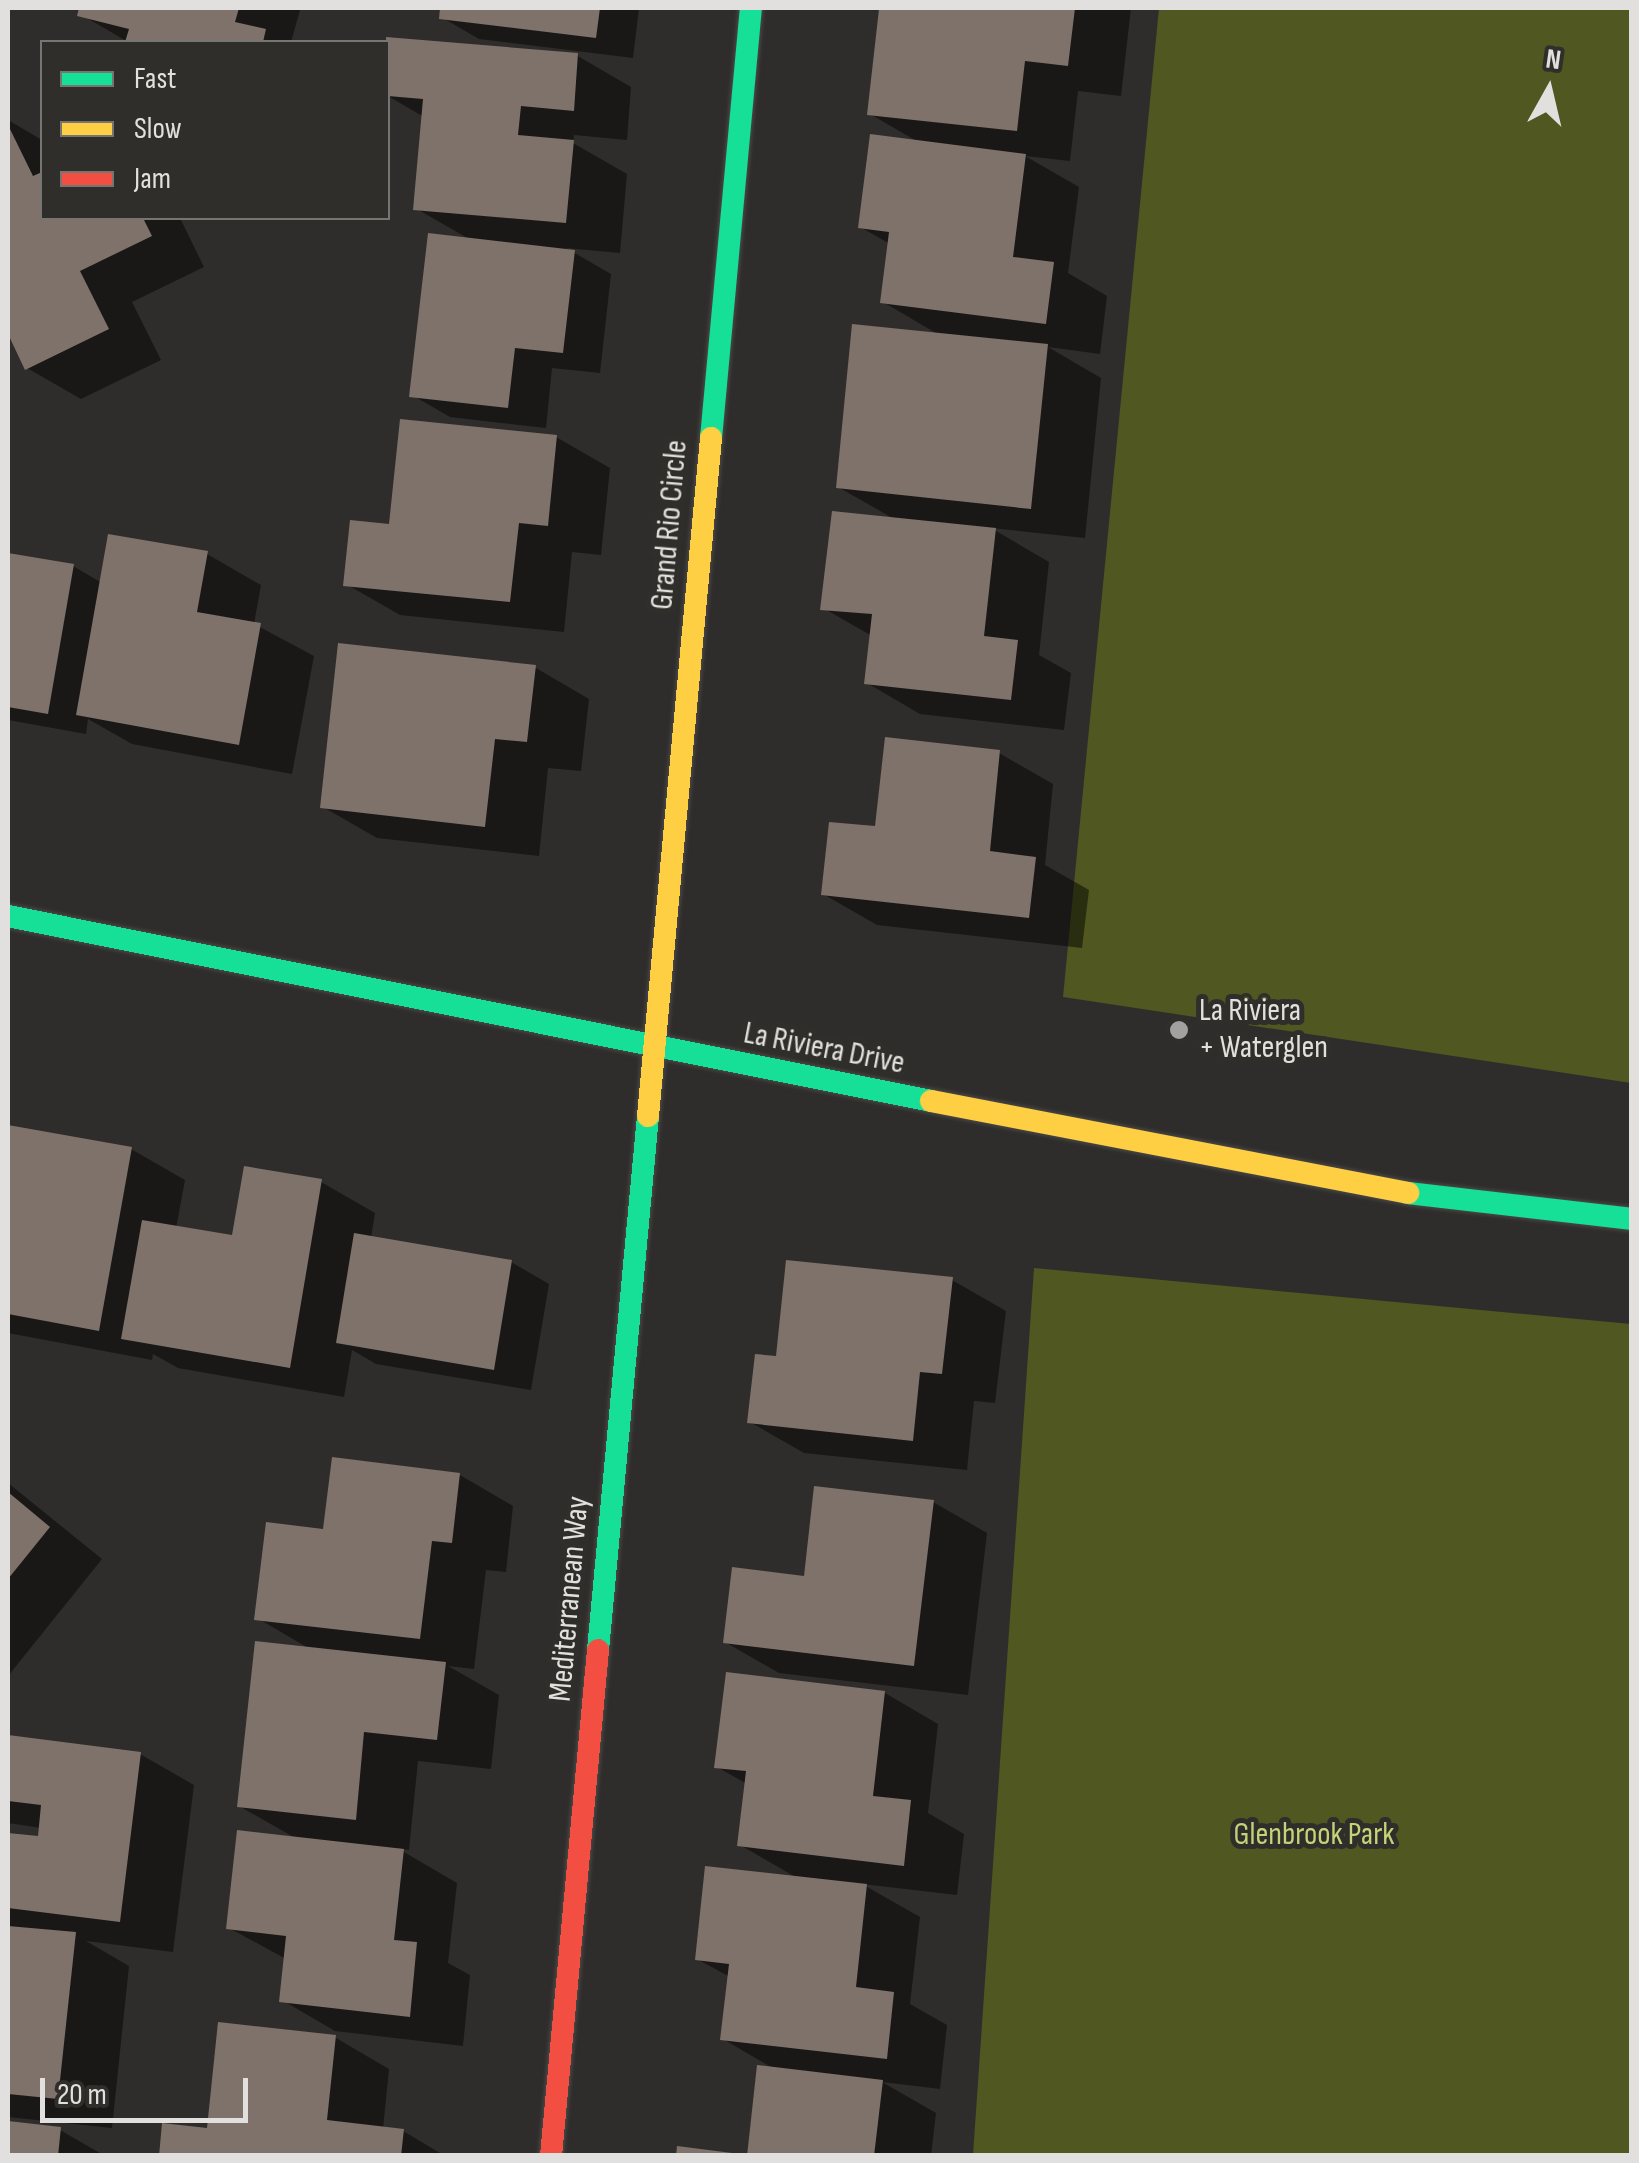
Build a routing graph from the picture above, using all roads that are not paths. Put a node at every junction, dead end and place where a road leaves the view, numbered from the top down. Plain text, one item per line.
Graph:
1 (750, 8) edge
2 (8, 916) edge
3 (654, 1049) junction
4 (1632, 1219) edge
5 (551, 2156) edge

1 - 3 street, Grand Rio Circle
2 - 3 street, La Riviera Drive
3 - 4 street, La Riviera Drive
3 - 5 street, Mediterranean Way

